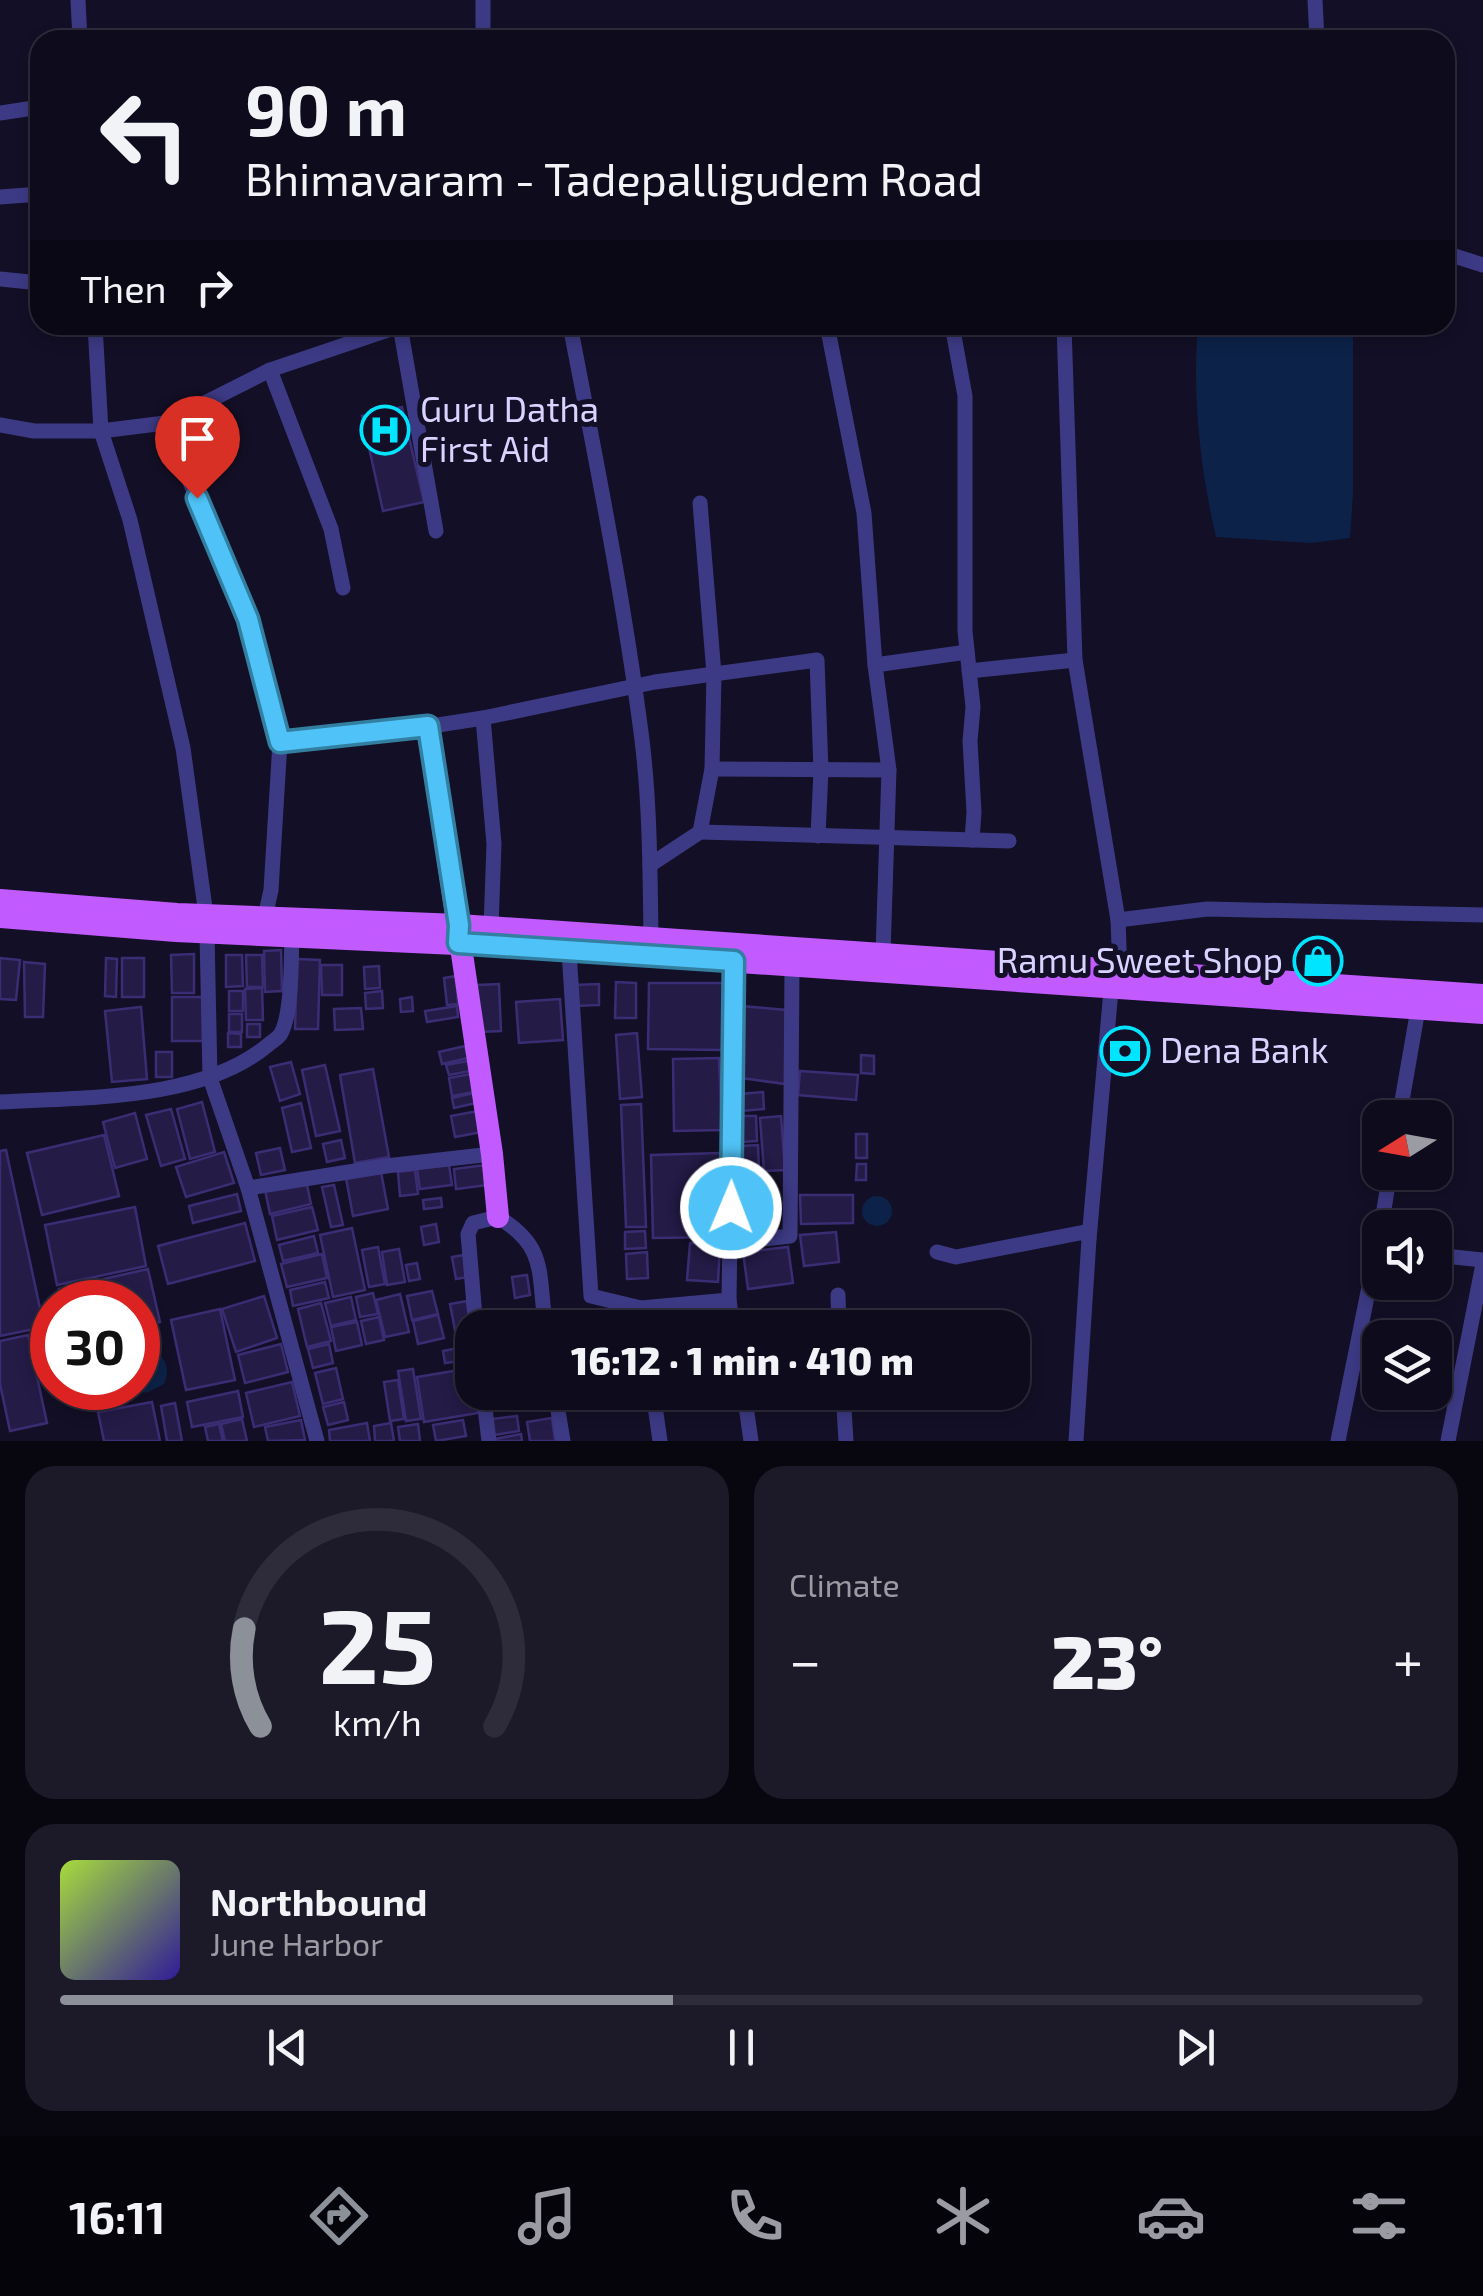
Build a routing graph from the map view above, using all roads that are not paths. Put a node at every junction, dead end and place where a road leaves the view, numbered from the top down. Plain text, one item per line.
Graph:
1 (78, 0) edge
2 (483, 0) edge
3 (1316, 0) edge
4 (80, 30) edge
5 (483, 30) edge
6 (1316, 30) edge
7 (30, 108) edge
8 (0, 113) edge
9 (30, 195) edge
10 (0, 197) edge
11 (1455, 256) edge
12 (1483, 266) edge
13 (0, 279) edge
14 (30, 283) edge
15 (96, 335) edge
16 (373, 335) edge
17 (404, 335) edge
18 (572, 335) edge
19 (829, 335) edge
20 (954, 335) edge
21 (1064, 335) edge
22 (270, 370) junction
23 (166, 423) junction
24 (0, 425) edge
25 (101, 431) junction
26 (700, 503) dead end
27 (436, 531) dead end
28 (343, 588) dead end
29 (967, 652) junction
30 (1075, 660) junction
31 (876, 665) junction
32 (969, 671) junction
33 (714, 674) junction
34 (634, 687) junction
35 (482, 718) junction
36 (428, 726) junction
37 (280, 742) junction
38 (712, 769) junction
39 (821, 770) junction
40 (889, 770) junction
41 (700, 832) junction
42 (818, 836) junction
43 (887, 838) junction
44 (972, 840) junction
45 (1010, 841) dead end
46 (650, 864) junction
47 (0, 900) edge
48 (1483, 916) edge
49 (0, 917) edge
50 (265, 918) junction
51 (1118, 920) junction
52 (206, 924) junction
53 (492, 927) junction
54 (292, 928) junction
55 (458, 934) junction
56 (522, 938) junction
57 (651, 938) junction
58 (569, 951) junction
59 (883, 953) junction
60 (734, 961) junction
61 (792, 965) junction
62 (1115, 981) junction
63 (1483, 995) edge
64 (1418, 1009) junction
65 (1483, 1013) edge
66 (210, 1078) junction
67 (1402, 1100) edge
68 (0, 1102) edge
69 (492, 1154) junction
70 (248, 1188) junction
71 (498, 1216) junction
72 (1089, 1239) junction
73 (730, 1243) junction
74 (937, 1252) dead end
75 (1452, 1257) edge
76 (1483, 1262) edge
77 (838, 1295) dead end
78 (729, 1300) junction
79 (1367, 1300) edge
80 (641, 1308) joint
81 (474, 1310) edge
82 (543, 1310) edge
83 (731, 1310) edge
84 (839, 1310) edge
85 (485, 1410) edge
86 (559, 1410) edge
87 (656, 1410) edge
88 (747, 1410) edge
89 (844, 1410) edge
90 (317, 1441) edge
91 (489, 1441) edge
92 (563, 1441) edge
93 (660, 1441) edge
94 (751, 1441) edge
95 (846, 1441) edge
96 (1076, 1441) edge
97 (1338, 1441) edge
98 (1448, 1441) edge

1 - 4 street
2 - 5 street
3 - 6 street
7 - 8 street
9 - 10 street
11 - 12 street
13 - 14 street
15 - 25 street
16 - 22 street
17 - 27 street
18 - 34 street
19 - 31 street
20 - 29 street
21 - 30 street
22 - 23 street
22 - 28 street
23 - 25 street
23 - 37 street
24 - 25 street
25 - 52 street
26 - 33 street
29 - 31 street
29 - 32 street
30 - 32 street
30 - 51 street
31 - 40 street
32 - 44 street
33 - 34 street
33 - 38 street
33 - 39 street
34 - 35 street
34 - 46 street
35 - 36 street
35 - 53 street
36 - 37 street
36 - 55 main road
37 - 50 street
38 - 39 street
38 - 41 street
39 - 40 street
39 - 42 street
40 - 43 street
41 - 42 street
41 - 46 street
42 - 43 street
43 - 44 street
43 - 59 street
44 - 45 street
46 - 57 street
47 - 52 main road
48 - 51 street
49 - 52 main road
50 - 52 main road
50 - 54 main road
51 - 62 street
52 - 54 main road
52 - 66 street
53 - 55 main road
53 - 56 main road
54 - 55 main road
54 - 66 street
55 - 56 main road
55 - 69 main road
56 - 57 main road
56 - 58 main road
57 - 59 main road
58 - 60 main road
58 - 80 street
59 - 62 main road
60 - 61 main road
60 - 73 street
61 - 62 main road
61 - 73 street
62 - 63 main road
62 - 64 main road
62 - 72 street
64 - 65 main road
64 - 67 street
66 - 68 street
66 - 70 street
69 - 70 street
69 - 71 main road
70 - 90 street
71 - 81 street
71 - 82 street
72 - 74 street
72 - 96 street
73 - 78 street
75 - 76 street
76 - 98 street
77 - 84 street
78 - 80 street
78 - 83 street
79 - 97 street
85 - 91 street
86 - 92 street
87 - 93 street
88 - 94 street
89 - 95 street

